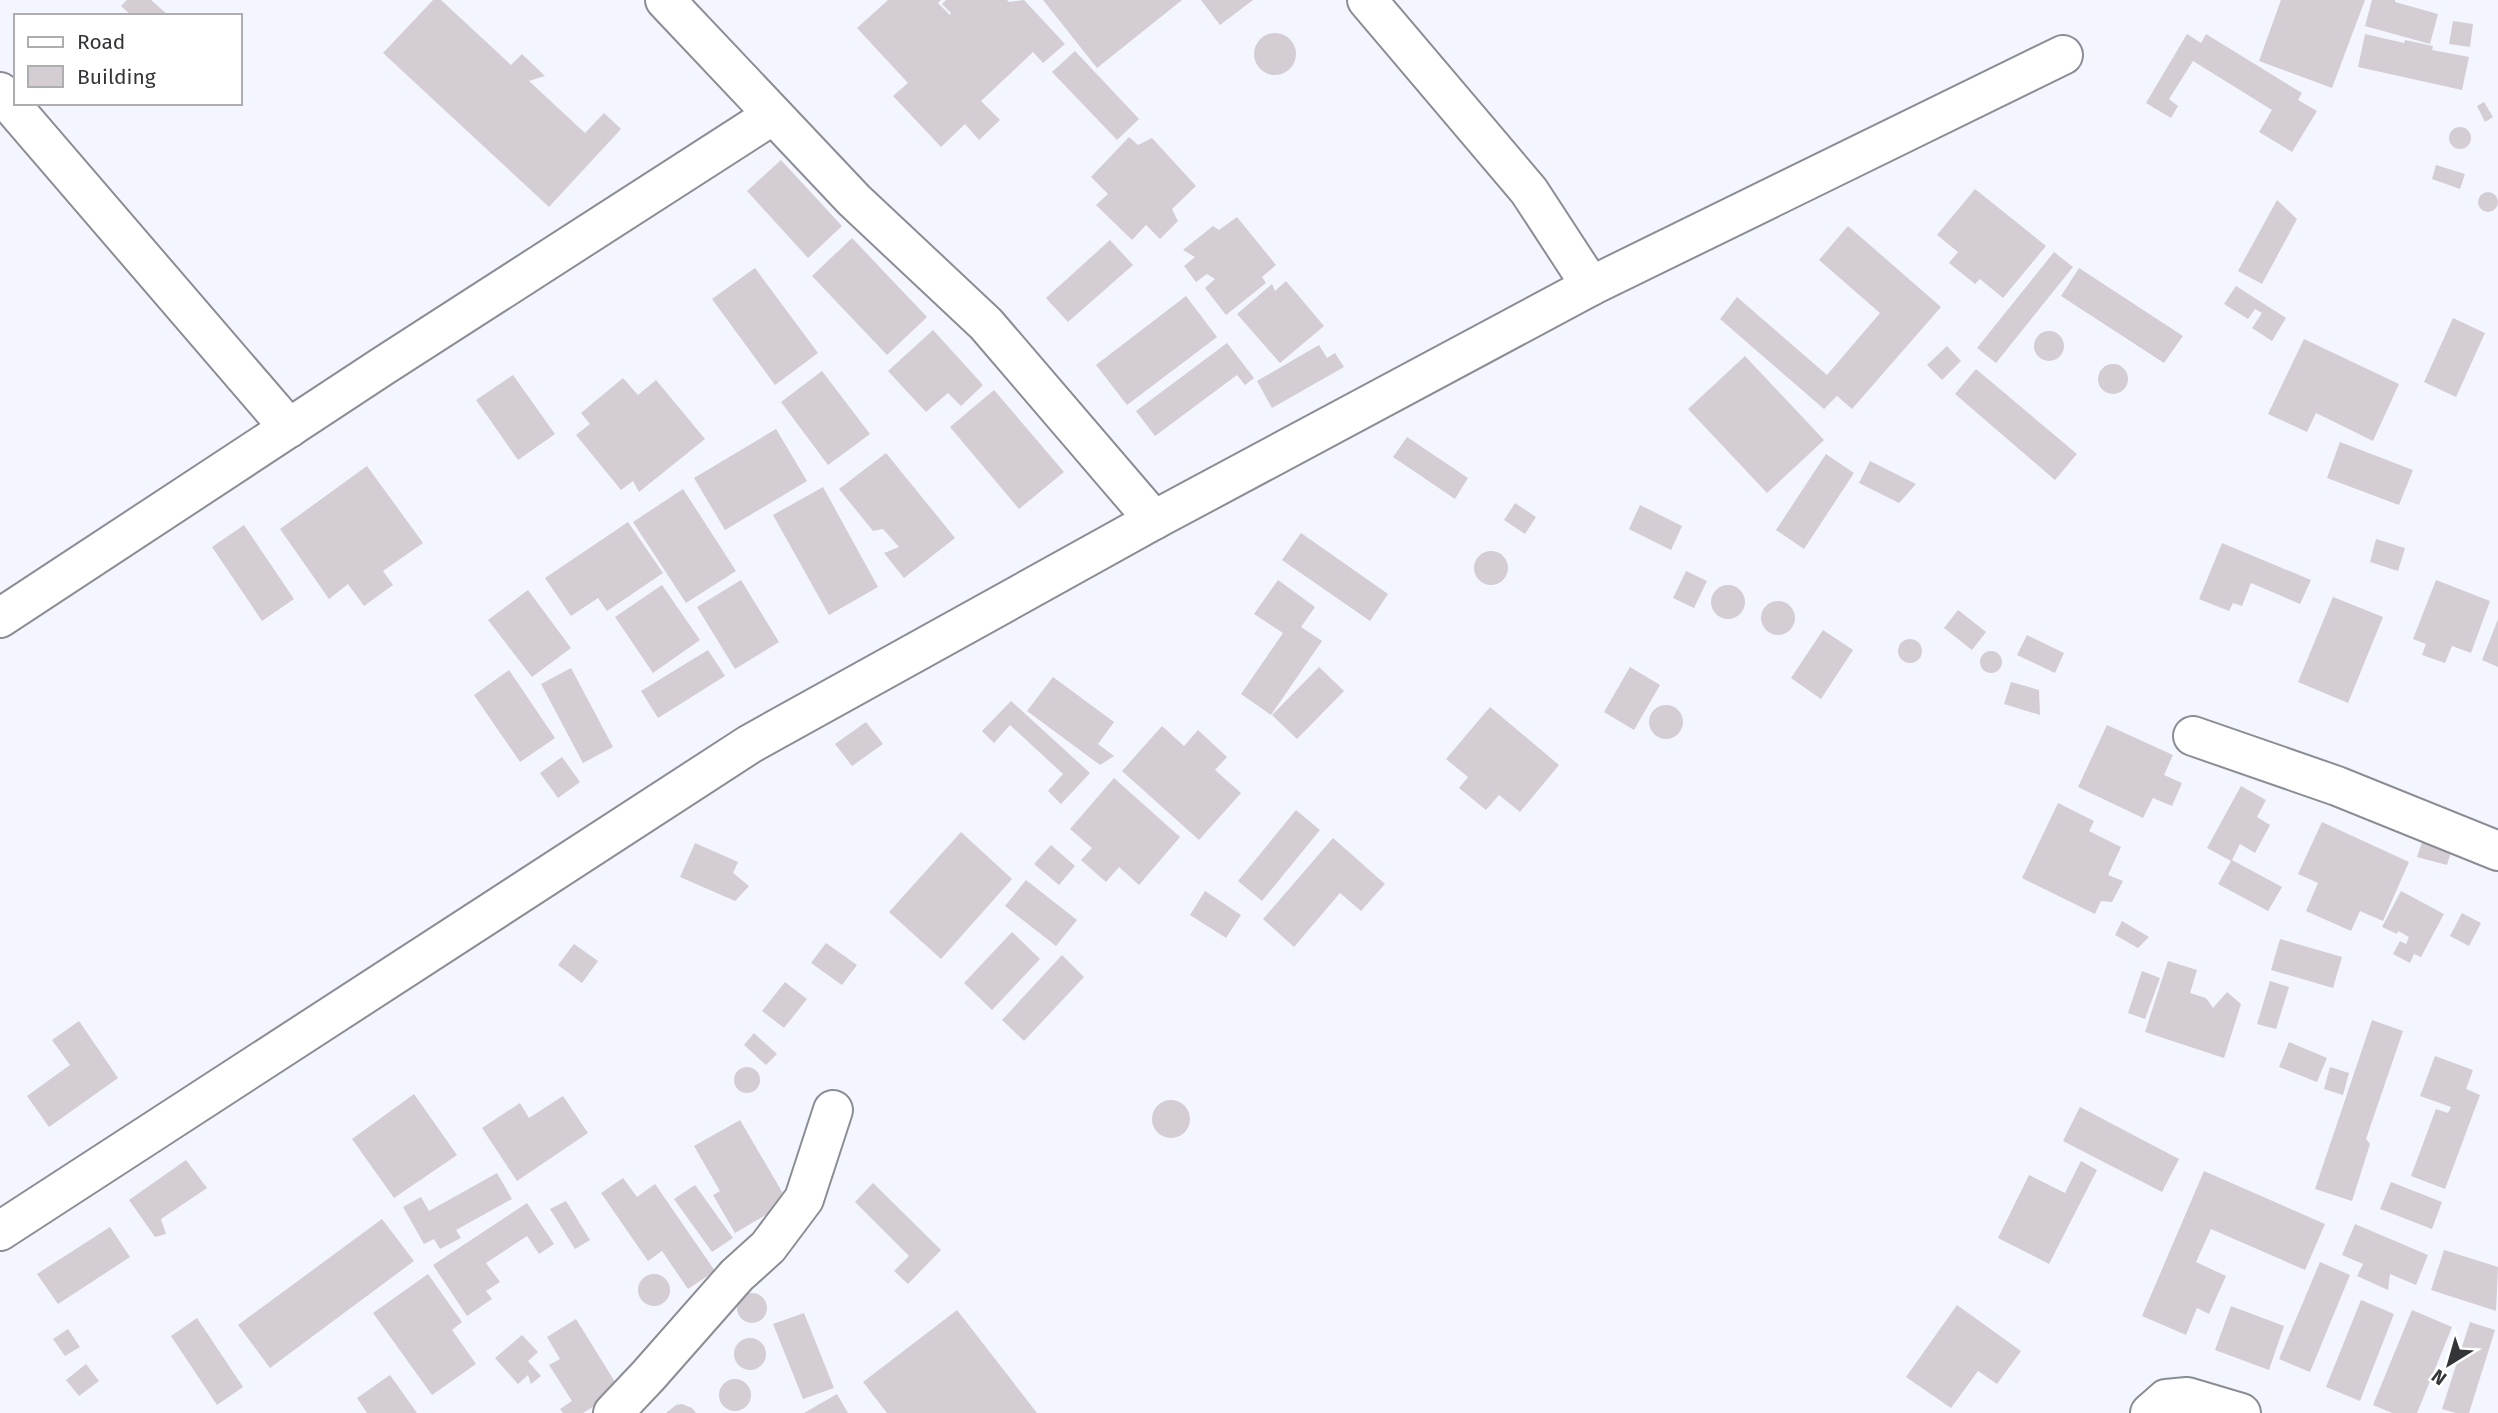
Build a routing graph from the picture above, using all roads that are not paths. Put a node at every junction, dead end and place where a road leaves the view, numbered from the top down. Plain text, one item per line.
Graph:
1 (666, 0) edge
2 (1367, 0) edge
3 (2063, 55) dead end
4 (0, 92) edge
5 (773, 115) junction
6 (1591, 286) junction
7 (289, 428) junction
8 (1154, 520) junction
9 (0, 618) edge
10 (2193, 736) dead end
11 (2498, 851) edge
12 (833, 1110) dead end
13 (0, 1231) edge
14 (612, 1413) edge
15 (2150, 1413) edge
16 (2241, 1413) edge

1 - 5 street
2 - 6 street
3 - 6 street
4 - 7 street
5 - 7 street
5 - 8 street
6 - 8 street
7 - 9 street
8 - 13 street
10 - 11 street
12 - 14 street
15 - 16 street

